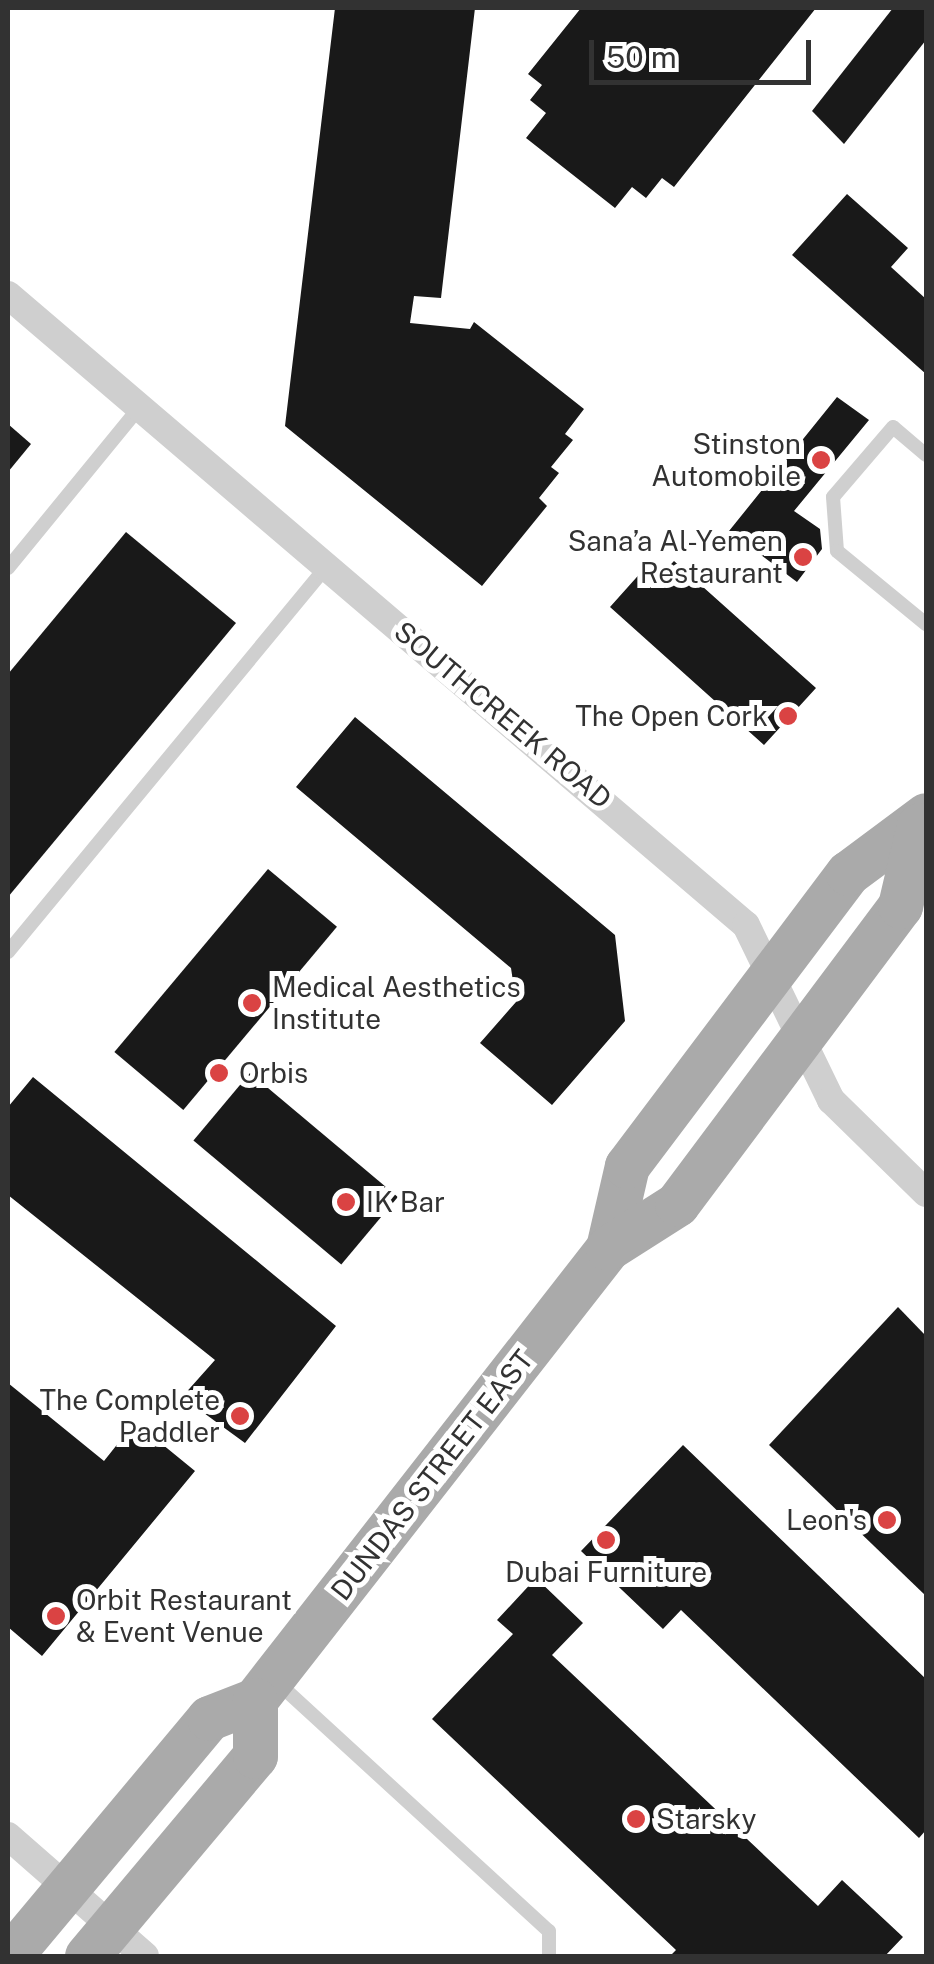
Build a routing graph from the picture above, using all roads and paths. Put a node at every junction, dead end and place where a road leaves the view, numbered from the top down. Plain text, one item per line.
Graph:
1 (8, 295) edge
2 (140, 407) junction
3 (926, 455) edge
4 (327, 566) junction
5 (8, 568) edge
6 (926, 624) edge
7 (923, 820) edge
8 (8, 952) edge
9 (770, 975) junction
10 (801, 1038) junction
11 (926, 1193) edge
12 (608, 1248) junction
13 (264, 1689) junction
14 (8, 1836) edge
15 (66, 1888) junction
16 (115, 1947) edge
17 (10, 1956) edge
18 (549, 1956) edge

1 - 2 street, SOUTHCREEK ROAD
2 - 4 street, SOUTHCREEK ROAD
2 - 5 lane
3 - 6 lane
4 - 8 lane
4 - 9 street, SOUTHCREEK ROAD
7 - 9 main road, DUNDAS STREET EAST
7 - 10 main road, DUNDAS STREET EAST
9 - 10 street, SOUTHCREEK ROAD
9 - 12 main road, DUNDAS STREET EAST
10 - 11 street, SOUTHCREEK ROAD
10 - 12 main road, DUNDAS STREET EAST
12 - 13 main road, DUNDAS STREET EAST
13 - 15 main road, DUNDAS STREET EAST
13 - 16 main road
13 - 18 lane
14 - 15 street
15 - 16 street
15 - 17 main road, DUNDAS STREET EAST

